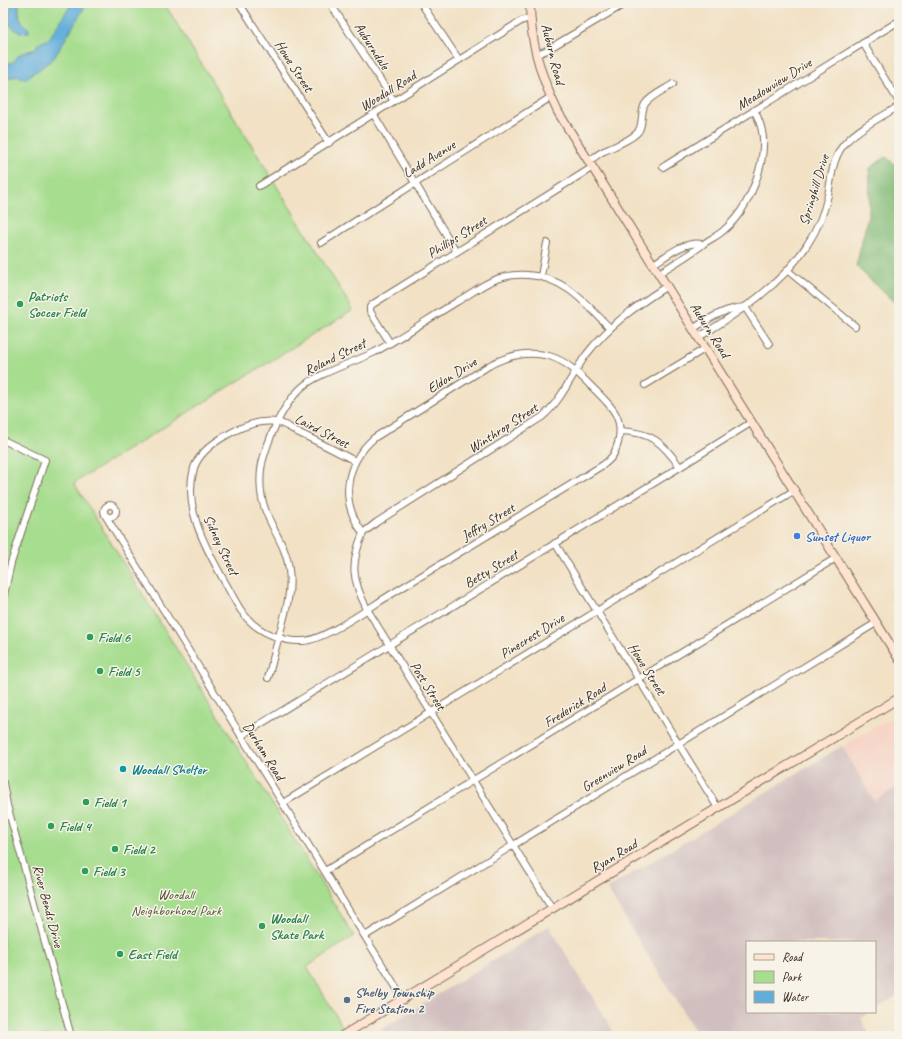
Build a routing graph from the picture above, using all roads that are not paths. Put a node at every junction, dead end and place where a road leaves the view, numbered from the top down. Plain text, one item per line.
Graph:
1 (239, 3) edge
2 (330, 3) edge
3 (422, 3) edge
4 (530, 3) edge
5 (626, 3) edge
6 (530, 18) junction
7 (899, 21) edge
8 (863, 43) junction
9 (537, 54) junction
10 (459, 60) junction
11 (673, 84) dead end
12 (551, 97) junction
13 (394, 101) junction
14 (899, 102) edge
15 (899, 106) edge
16 (754, 110) junction
17 (374, 114) junction
18 (329, 143) junction
19 (591, 164) junction
20 (663, 167) dead end
21 (414, 183) junction
22 (259, 186) dead end
23 (321, 243) dead end
24 (547, 243) dead end
25 (702, 244) junction
26 (456, 251) junction
27 (653, 264) junction
28 (787, 270) junction
29 (659, 273) junction
30 (541, 276) junction
31 (667, 286) junction
32 (745, 307) junction
33 (855, 326) dead end
34 (610, 328) junction
35 (694, 328) junction
36 (699, 337) junction
37 (390, 343) junction
38 (769, 344) dead end
39 (706, 348) junction
40 (575, 371) junction
41 (646, 385) dead end
42 (278, 422) junction
43 (752, 422) junction
44 (620, 431) junction
45 (3, 440) edge
46 (355, 461) junction
47 (680, 468) junction
48 (795, 490) junction
49 (115, 514) junction
50 (105, 515) junction
51 (111, 523) junction
52 (363, 533) junction
53 (555, 543) junction
54 (836, 558) junction
55 (3, 599) edge
56 (367, 609) junction
57 (597, 611) junction
58 (876, 623) junction
59 (278, 638) junction
60 (389, 645) junction
61 (899, 659) edge
62 (268, 678) dead end
63 (639, 680) junction
64 (899, 698) edge
65 (431, 713) junction
66 (241, 736) junction
67 (678, 744) junction
68 (473, 781) junction
69 (3, 783) edge
70 (283, 803) junction
71 (718, 808) junction
72 (513, 846) junction
73 (325, 871) junction
74 (552, 908) junction
75 (365, 936) junction
76 (404, 1000) junction
77 (71, 1036) edge
78 (342, 1036) edge

1 - 18 street, Howe Street
2 - 13 street, Auburndale
3 - 10 street
4 - 6 main road, Auburn Road
5 - 9 street
6 - 9 main road, Auburn Road
6 - 10 street, Woodall Road
7 - 8 street, Meadowview Drive
8 - 14 street
8 - 16 street, Meadowview Drive
9 - 12 main road, Auburn Road
10 - 13 street, Woodall Road
11 - 19 street, Phillips Street
12 - 19 main road, Auburn Road
12 - 21 street, Ladd Avenue
13 - 17 street, Woodall Road
15 - 28 street, Springhill Drive
16 - 20 street, Meadowview Drive
16 - 25 street
17 - 18 street, Woodall Road
17 - 21 street
18 - 22 street, Woodall Road
19 - 26 street, Phillips Street
19 - 27 main road, Auburn Road
21 - 23 street, Ladd Avenue
21 - 26 street
24 - 30 street
25 - 27 street
25 - 29 street
26 - 37 street, Phillips Street
27 - 29 main road, Auburn Road
28 - 32 street, Springhill Drive
28 - 33 street
29 - 31 main road, Auburn Road
30 - 34 street, Roland Street
30 - 37 street, Roland Street
31 - 34 street, Winthrop Street
31 - 35 main road, Auburn Road
32 - 35 street, Springhill Drive
32 - 36 street, Springhill Drive
32 - 38 street
34 - 40 street, Winthrop Street
35 - 36 main road, Auburn Road
36 - 39 main road, Auburn Road
37 - 42 street, Roland Street
39 - 41 street
39 - 43 main road, Auburn Road
40 - 44 street, Jeffry Street
40 - 46 street, Eldon Drive
40 - 52 street, Winthrop Street
42 - 46 street, Laird Street
42 - 59 street, Roland Street
42 - 59 street, Sidney Street
43 - 47 street, Betty Street
43 - 48 main road, Auburn Road
44 - 47 street
44 - 56 street, Jeffry Street
45 - 55 street
46 - 52 street
47 - 53 street, Betty Street
48 - 54 main road, Auburn Road
48 - 57 street, Pinecrest Drive
49 - 50 street
49 - 50 street
49 - 51 street
50 - 51 street, Durham Road
51 - 66 street, Durham Road
52 - 56 street, Post Street
53 - 57 street, Howe Street
53 - 60 street, Betty Street
54 - 58 main road, Auburn Road
54 - 63 street, Frederick Road
56 - 59 street, Jeffry Street
56 - 60 street, Post Street
57 - 63 street, Howe Street
57 - 65 street, Pinecrest Drive
58 - 61 main road, Auburn Road
58 - 67 street, Greenview Road
59 - 62 street, Roland Street
60 - 65 street, Post Street
60 - 66 street, Betty Street
63 - 67 street, Howe Street
63 - 68 street, Frederick Road
64 - 71 main road, Ryan Road
65 - 68 street, Post Street
65 - 70 street, Pinecrest Drive
66 - 70 street, Durham Road
67 - 71 street, Howe Street
67 - 72 street, Greenview Road
68 - 72 street, Post Street
68 - 73 street, Frederick Road
69 - 77 street, River Bends Drive
70 - 73 street, Durham Road
71 - 74 main road, Ryan Road
72 - 74 street, Post Street
72 - 75 street, Greenview Road
73 - 75 street, Durham Road
74 - 76 main road, Ryan Road
75 - 76 street, Durham Road
76 - 78 main road, Ryan Road

